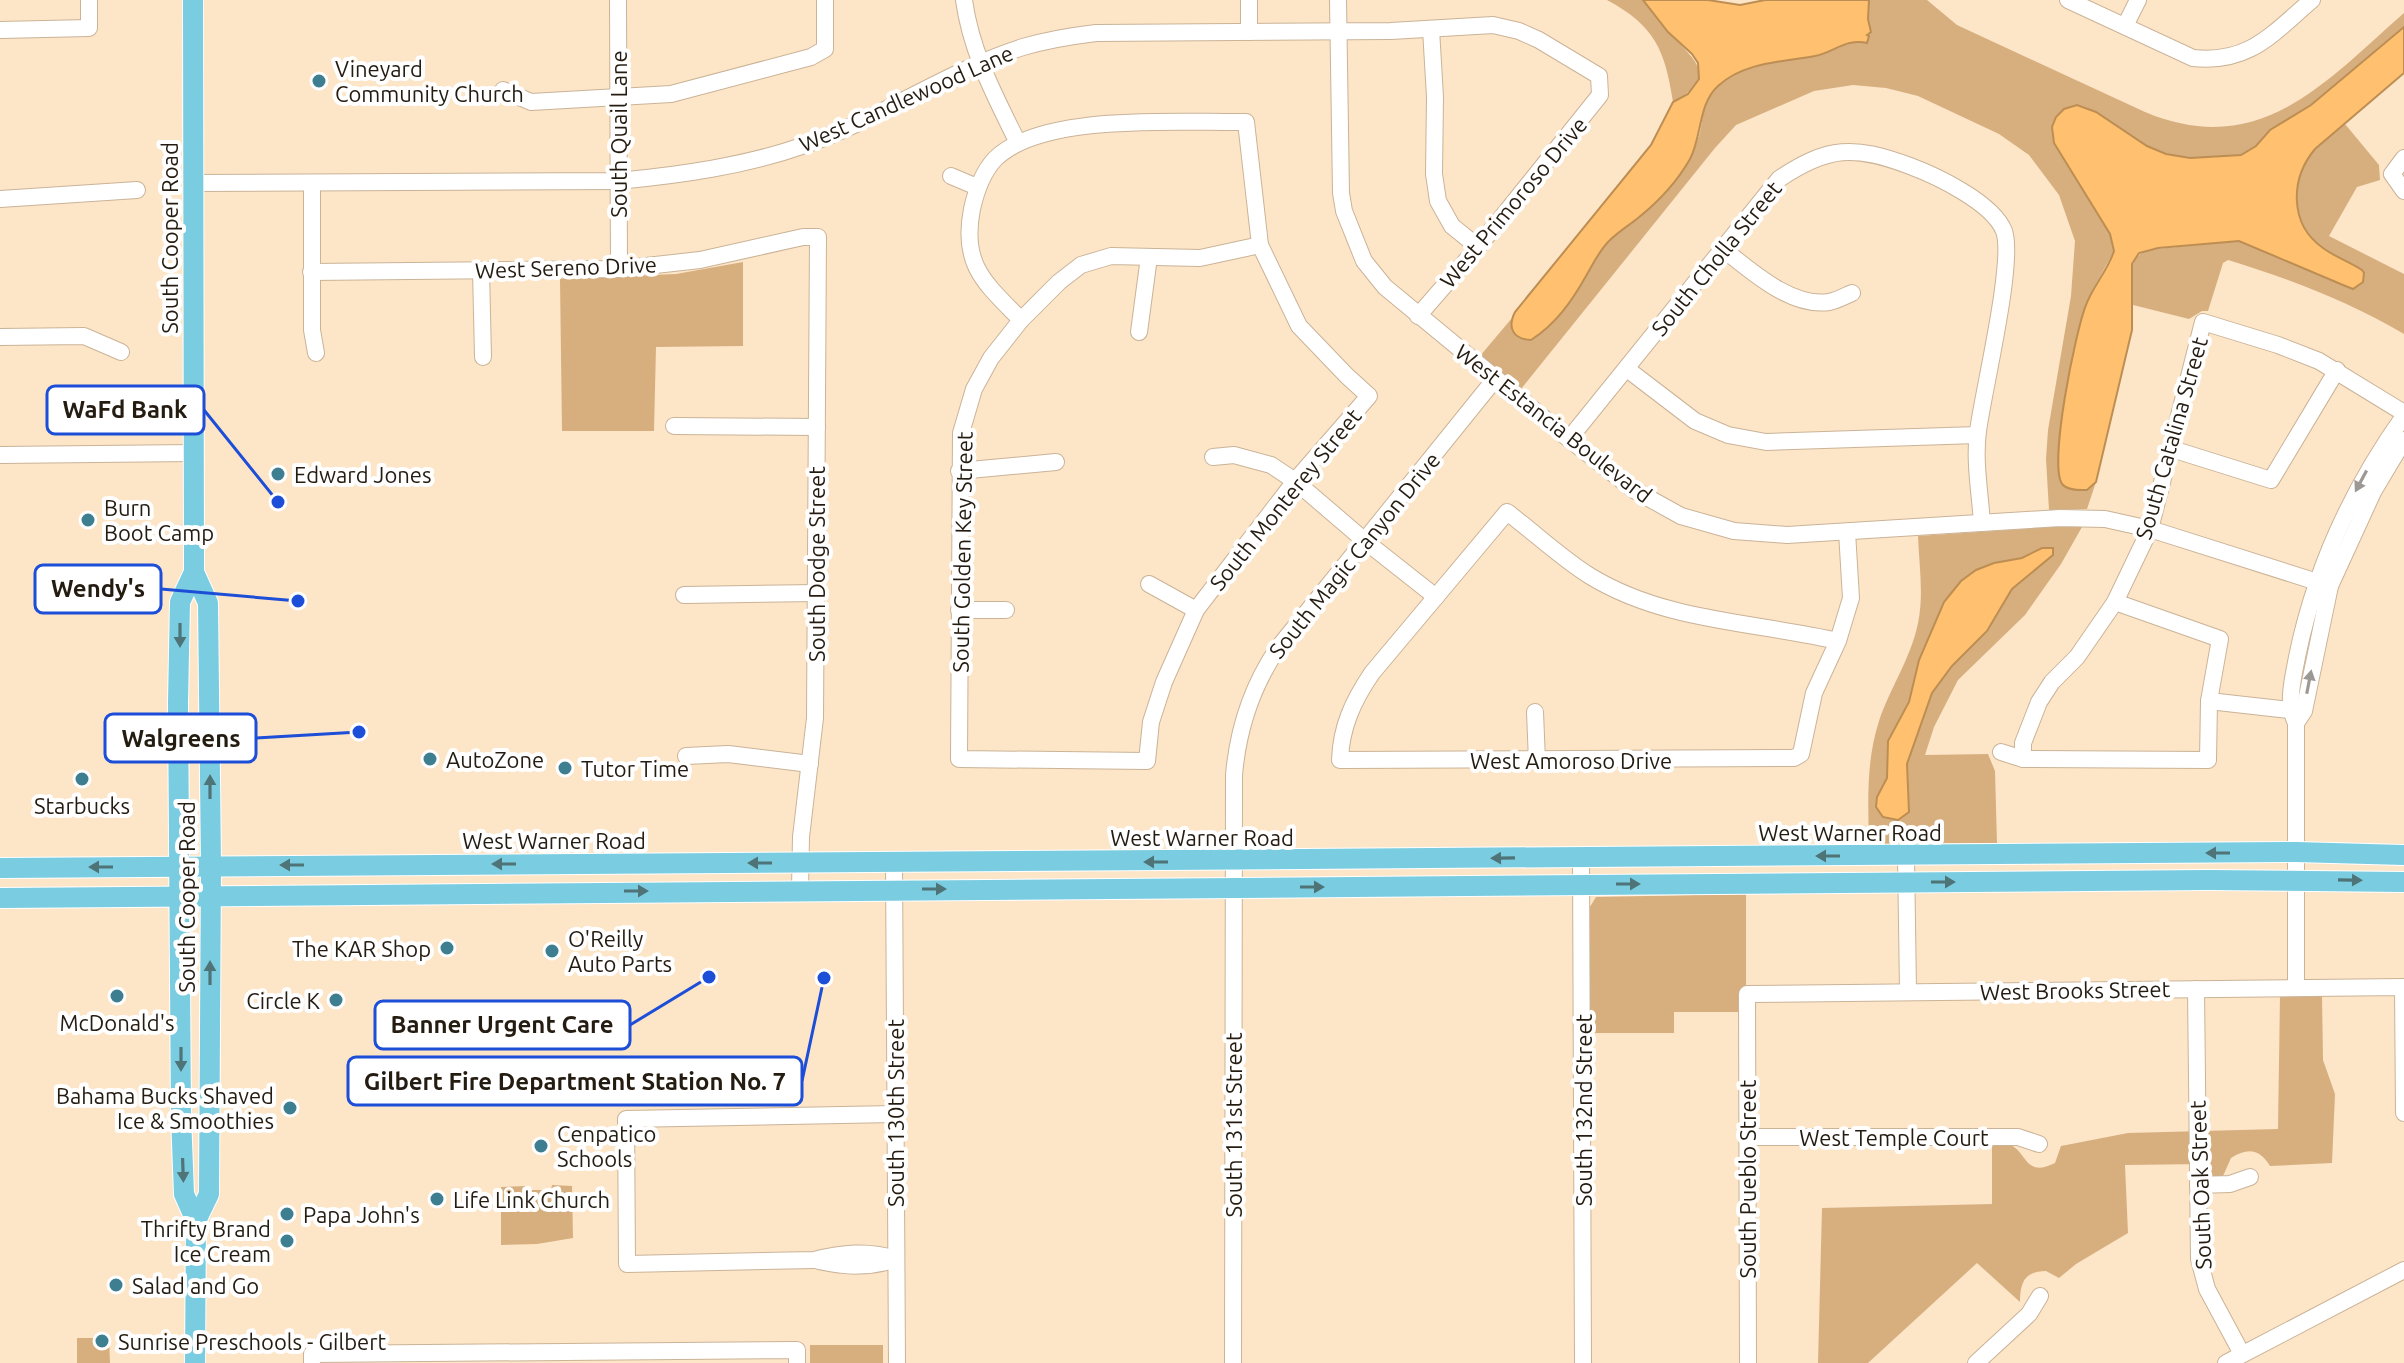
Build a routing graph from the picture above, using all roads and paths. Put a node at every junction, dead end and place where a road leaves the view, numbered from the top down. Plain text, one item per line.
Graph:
1 (89, 0) edge
2 (193, 0) edge
3 (618, 0) edge
4 (825, 0) edge
5 (964, 0) edge
6 (1249, 0) edge
7 (1338, 0) edge
8 (2068, 0) edge
9 (2138, 0) edge
10 (2312, 0) edge
11 (2125, 26) junction
12 (1431, 29) junction
13 (0, 30) edge
14 (1249, 32) junction
15 (1338, 32) junction
16 (980, 65) junction
17 (1601, 85) joint
18 (503, 90) dead end
19 (618, 99) junction
20 (1018, 143) junction
21 (2404, 158) edge
22 (951, 176) dead end
23 (618, 181) junction
24 (193, 183) junction
25 (312, 184) junction
26 (977, 187) junction
27 (137, 190) dead end
28 (2404, 191) edge
29 (0, 199) edge
30 (818, 237) joint
31 (1260, 245) junction
32 (1478, 247) junction
33 (1723, 249) junction
34 (1149, 257) junction
35 (619, 269) junction
36 (481, 270) junction
37 (311, 272) junction
38 (1852, 293) dead end
39 (1418, 316) junction
40 (1021, 320) junction
41 (1139, 332) dead end
42 (0, 337) edge
43 (121, 352) dead end
44 (316, 353) dead end
45 (483, 357) dead end
46 (1627, 369) junction
47 (2337, 370) junction
48 (1495, 379) junction
49 (2404, 414) edge
50 (674, 426) dead end
51 (817, 427) junction
52 (1977, 435) junction
53 (1569, 439) junction
54 (2404, 440) edge
55 (2172, 449) junction
56 (193, 453) junction
57 (0, 455) edge
58 (1213, 457) dead end
59 (1056, 462) dead end
60 (959, 471) junction
61 (1295, 481) junction
62 (1982, 523) junction
63 (2150, 529) junction
64 (1847, 532) junction
65 (1365, 541) junction
66 (194, 572) junction
67 (1149, 584) dead end
68 (2323, 584) junction
69 (817, 593) junction
70 (684, 595) dead end
71 (1436, 597) junction
72 (2115, 602) junction
73 (959, 610) junction
74 (1006, 610) dead end
75 (1196, 610) junction
76 (1838, 641) junction
77 (2209, 701) junction
78 (1535, 712) dead end
79 (2297, 715) junction
80 (2001, 752) dead end
81 (686, 756) dead end
82 (2023, 759) junction
83 (1147, 761) joint
84 (1537, 761) junction
85 (810, 764) junction
86 (2296, 852) junction
87 (2404, 855) edge
88 (1906, 856) junction
89 (1581, 858) junction
90 (1234, 861) junction
91 (801, 863) junction
92 (894, 863) junction
93 (582, 864) junction
94 (211, 865) junction
95 (179, 866) junction
96 (0, 868) edge
97 (2296, 879) junction
98 (1907, 882) junction
99 (2404, 882) edge
100 (1582, 885) junction
101 (1234, 887) junction
102 (800, 890) junction
103 (894, 890) junction
104 (587, 892) junction
105 (210, 896) junction
106 (180, 897) junction
107 (0, 898) edge
108 (2296, 987) junction
109 (2403, 987) edge
110 (2196, 989) junction
111 (1908, 991) junction
112 (1747, 994) joint
113 (2404, 1113) edge
114 (895, 1114) junction
115 (1748, 1137) junction
116 (2039, 1144) dead end
117 (2250, 1177) dead end
118 (2198, 1185) junction
119 (196, 1221) junction
120 (896, 1259) junction
121 (2404, 1270) edge
122 (2040, 1296) dead end
123 (2242, 1354) junction
124 (797, 1356) edge
125 (312, 1359) edge
126 (195, 1363) edge
127 (897, 1363) edge
128 (1233, 1363) edge
129 (1583, 1363) edge
130 (1748, 1363) edge
131 (1976, 1363) edge
132 (2226, 1363) edge

1 - 13 street
2 - 24 main road, South Cooper Road
3 - 19 street, South Quail Lane
4 - 19 street
5 - 16 street
6 - 14 street
7 - 15 street, West Estancia Boulevard
8 - 11 street
9 - 11 street
10 - 11 street
12 - 15 street, West Candlewood Lane
12 - 17 street, West Candlewood Lane
12 - 32 street
14 - 15 street, West Candlewood Lane
14 - 16 street, West Candlewood Lane
15 - 39 street, West Estancia Boulevard
16 - 20 street
16 - 23 street, West Candlewood Lane
17 - 32 street, West Primoroso Drive
18 - 19 street
19 - 23 street, South Quail Lane
20 - 26 street
20 - 31 street, South Monterey Street
21 - 28 street
22 - 26 street
23 - 25 street, West Candlewood Lane
23 - 35 street, South Quail Lane
24 - 25 street, West Candlewood Lane
24 - 56 main road, South Cooper Road
25 - 37 street
26 - 40 street
27 - 29 street
30 - 35 street, West Sereno Drive
30 - 51 street, South Dodge Street
31 - 34 street
31 - 61 street, South Monterey Street
32 - 39 street, West Primoroso Drive
33 - 38 street
33 - 46 street, South Cholla Street
33 - 52 street, South Cholla Street
34 - 40 street
34 - 41 street
35 - 36 street, West Sereno Drive
36 - 37 street, West Sereno Drive
36 - 45 street
37 - 44 street
39 - 48 street, West Estancia Boulevard
40 - 60 street, South Golden Key Street
42 - 43 street
46 - 52 street
46 - 53 street, South Cholla Street
47 - 49 street
47 - 55 street
47 - 55 street, South Catalina Street
48 - 53 street, West Estancia Boulevard
48 - 65 street, South Magic Canyon Drive
49 -> 68 street
50 - 51 street
51 - 69 street, South Dodge Street
52 - 62 street
53 - 64 street, West Estancia Boulevard
54 - 68 street
55 - 63 street, South Catalina Street
56 - 57 street
56 - 66 main road, South Cooper Road
58 - 61 street
59 - 60 street
60 - 73 street, South Golden Key Street
61 - 65 street
61 - 75 street, South Monterey Street
62 - 63 street, West Estancia Boulevard
62 - 64 street, West Estancia Boulevard
63 - 68 street, West Estancia Boulevard
63 - 72 street, South Catalina Street
64 - 76 street
65 - 71 street
65 - 90 street, South Magic Canyon Drive
94 -> 66 main road, South Cooper Road
66 -> 95 main road, South Cooper Road
67 - 75 street
68 - 79 street
69 - 70 street
69 - 85 street, South Dodge Street
71 - 76 street
71 - 84 street, West Amoroso Drive
72 - 77 street
72 - 82 street, South Catalina Street
73 - 74 street
73 - 83 street, South Golden Key Street
75 - 83 street, South Monterey Street
76 - 84 street, West Amoroso Drive
77 - 79 street
77 - 82 street
78 - 84 street
79 - 86 street
80 - 82 street
81 - 85 street
85 - 91 street, South Dodge Street
86 - 87 main road, West Warner Road
86 -> 88 main road, West Warner Road
86 - 97 street
88 -> 89 main road, West Warner Road
88 - 98 street
89 -> 90 main road, West Warner Road
89 - 100 street, South 132nd Street
90 -> 92 main road, West Warner Road
90 - 101 street, South Magic Canyon Drive
91 - 92 main road, West Warner Road
91 -> 93 main road, West Warner Road
91 - 102 street, South Dodge Street
92 - 103 street, South 130th Street
93 -> 94 main road, West Warner Road
93 - 104 main road
94 - 95 main road, West Warner Road
94 - 105 main road, South Cooper Road
95 -> 96 main road, West Warner Road
95 - 106 main road, South Cooper Road
98 -> 97 main road
97 -> 99 main road
97 - 108 street
100 -> 98 main road
98 - 111 street
101 -> 100 main road
100 - 129 street, South 132nd Street
103 -> 101 main road
101 - 128 street, South 131st Street
102 - 103 main road
104 -> 102 main road
103 - 114 street, South 130th Street
104 - 105 main road
105 - 106 main road
119 -> 105 main road, South Cooper Road
106 - 107 main road
106 -> 119 main road, South Cooper Road
108 - 109 street, West Brooks Street
108 - 110 street, West Brooks Street
109 - 113 street
110 - 111 street, West Brooks Street
110 - 118 street, South Oak Street
111 - 112 street, West Brooks Street
112 - 115 street, South Pueblo Street
114 - 120 street, South 130th Street
114 - 120 street
115 - 116 street, West Temple Court
115 - 130 street, South Pueblo Street
117 - 118 street
118 - 123 street, South Oak Street
119 - 126 main road, South Cooper Road
120 - 127 street, South 130th Street
121 - 123 street
122 - 131 street
123 - 132 street
124 - 125 street

